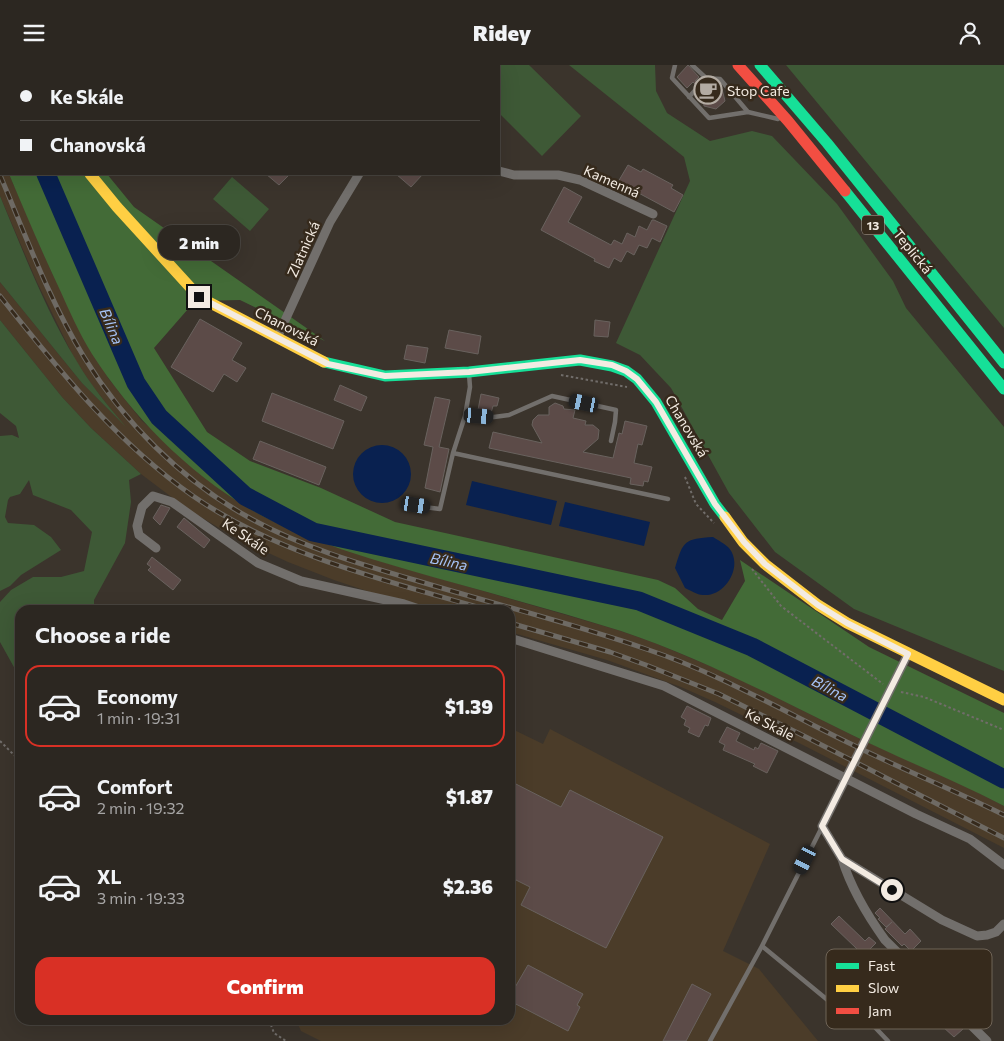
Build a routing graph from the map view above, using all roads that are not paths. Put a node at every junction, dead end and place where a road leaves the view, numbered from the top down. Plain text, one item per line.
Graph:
1 (675, 65) edge
2 (692, 65) edge
3 (738, 65) edge
4 (760, 65) edge
5 (706, 79) junction
6 (689, 97) junction
7 (748, 112) junction
8 (788, 121) junction
9 (500, 171) edge
10 (91, 175) edge
11 (358, 175) edge
12 (653, 214) dead end
13 (277, 338) junction
14 (1004, 363) edge
15 (469, 372) junction
16 (1004, 389) edge
17 (465, 415) junction
18 (611, 441) dead end
19 (453, 453) junction
20 (668, 499) dead end
21 (416, 505) dead end
22 (156, 547) dead end
23 (407, 605) edge
24 (515, 640) edge
25 (908, 654) junction
26 (1004, 700) edge
27 (822, 826) junction
28 (842, 859) junction
29 (1004, 865) edge
30 (1004, 924) edge
31 (762, 946) junction
32 (894, 949) edge
33 (826, 999) edge
34 (877, 1029) edge
35 (975, 1029) edge
36 (710, 1041) edge
37 (888, 1041) edge
38 (987, 1041) edge

1 - 6 lane
2 - 5 lane
3 - 8 main road, Teplická / 13
4 - 14 main road, Teplická / 13
5 - 6 lane
5 - 7 lane
6 - 7 lane
7 - 8 lane
8 - 16 main road, Teplická / 13
9 - 12 street, Kamenná
10 - 13 main road, Chanovská
11 - 13 street, Zlatnická
13 - 15 main road, Chanovská
15 - 17 lane
15 - 25 main road, Chanovská
17 - 18 lane
17 - 19 lane
19 - 20 lane
19 - 21 lane
22 - 23 street, Ke Skále
24 - 29 street, Ke Skále
25 - 26 main road, Chanovská
25 - 27 street
27 - 28 street
27 - 31 lane
28 - 30 street
28 - 32 street
31 - 33 lane
31 - 36 lane
34 - 37 lane
35 - 38 street

